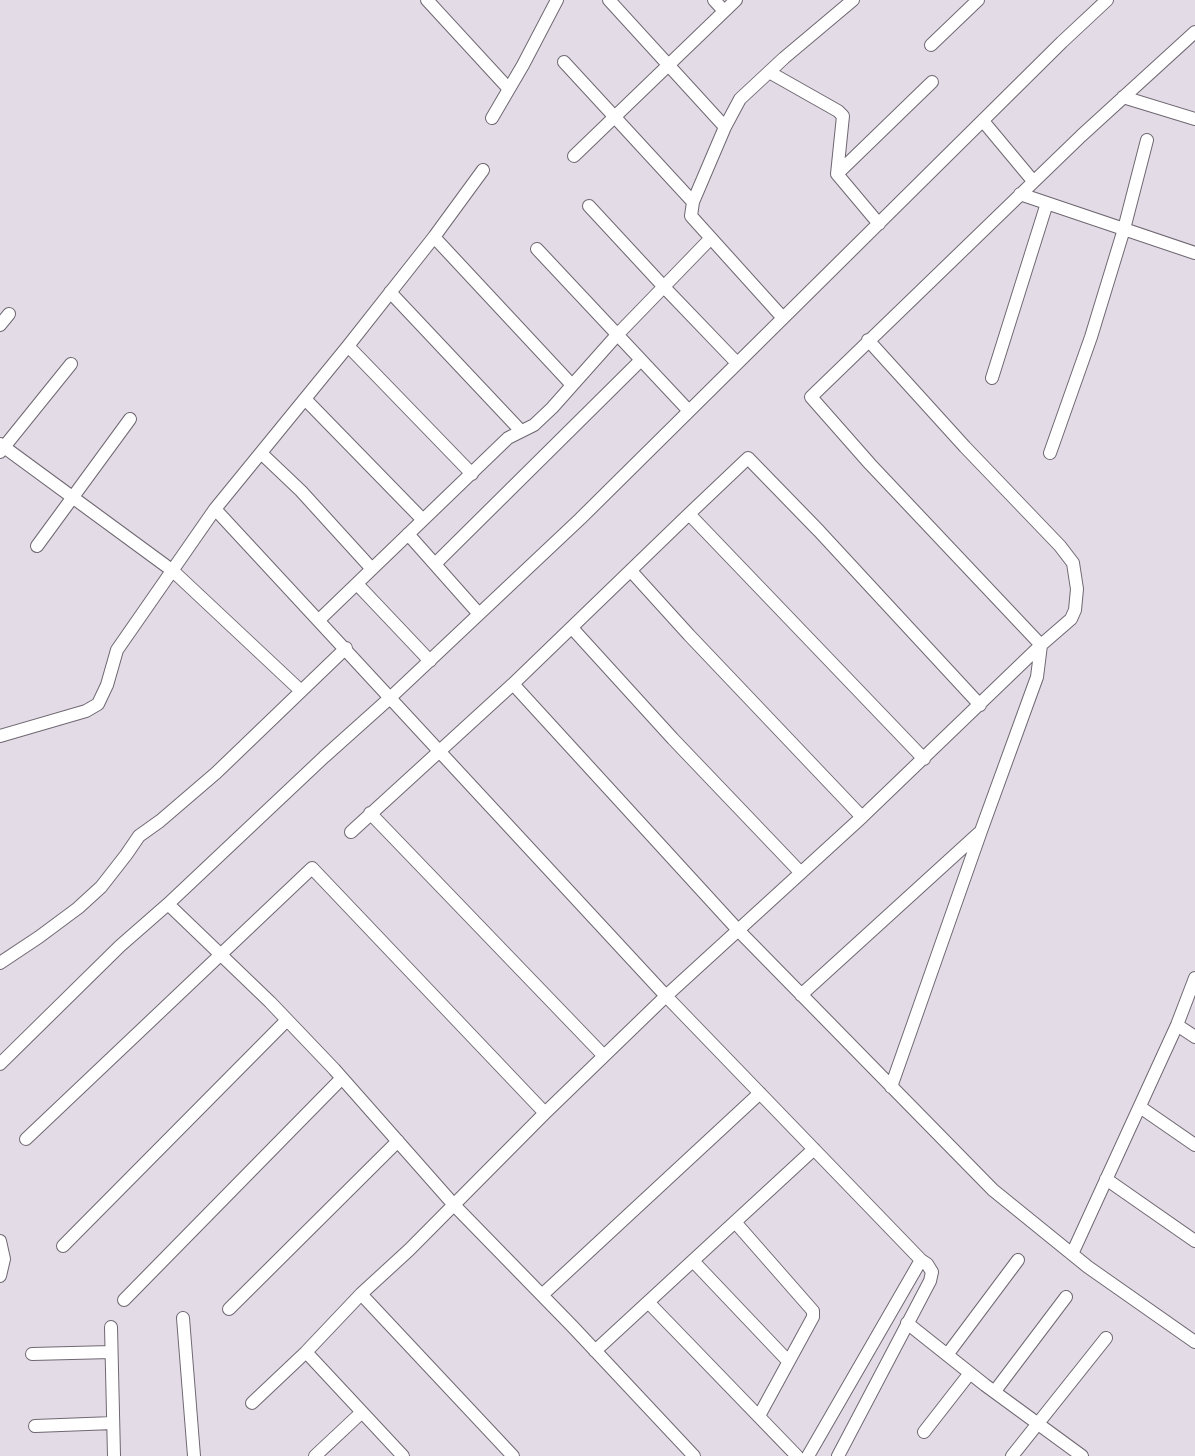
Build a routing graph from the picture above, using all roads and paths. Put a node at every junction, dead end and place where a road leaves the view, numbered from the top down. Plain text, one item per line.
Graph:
1 (428, 0) edge
2 (609, 0) edge
3 (714, 0) edge
4 (736, 0) edge
5 (853, 0) edge
6 (978, 0) edge
7 (1107, 0) edge
8 (556, 1) edge
9 (724, 11) junction
10 (1195, 32) edge
11 (931, 45) dead end
12 (564, 62) dead end
13 (668, 65) junction
14 (769, 72) junction
15 (932, 82) dead end
16 (508, 88) junction
17 (1123, 97) junction
18 (615, 117) junction
19 (492, 118) dead end
20 (1195, 119) edge
21 (983, 121) junction
22 (725, 127) junction
23 (1147, 140) dead end
24 (574, 156) dead end
25 (483, 170) dead end
26 (837, 174) junction
27 (1033, 181) junction
28 (1020, 194) junction
29 (693, 202) junction
30 (1047, 203) junction
31 (589, 206) dead end
32 (879, 224) junction
33 (1124, 229) junction
34 (434, 236) junction
35 (711, 238) junction
36 (537, 248) dead end
37 (1195, 253) edge
38 (664, 287) junction
39 (390, 292) junction
40 (9, 314) dead end
41 (783, 318) junction
42 (0, 325) edge
43 (617, 336) junction
44 (868, 340) junction
45 (348, 346) junction
46 (641, 360) junction
47 (737, 363) junction
48 (71, 364) dead end
49 (992, 378) dead end
50 (572, 385) junction
51 (305, 399) junction
52 (689, 411) junction
53 (130, 419) dead end
54 (521, 431) junction
55 (1, 448) edge
56 (261, 453) junction
57 (1050, 453) dead end
58 (472, 474) junction
59 (72, 497) junction
60 (215, 509) junction
61 (689, 514) junction
62 (423, 520) junction
63 (408, 534) junction
64 (37, 546) dead end
65 (435, 564) junction
66 (372, 569) junction
67 (173, 571) junction
68 (631, 571) junction
69 (357, 584) junction
70 (479, 614) junction
71 (319, 620) junction
72 (572, 628) junction
73 (1041, 645) junction
74 (346, 648) junction
75 (430, 661) junction
76 (514, 684) junction
77 (301, 691) junction
78 (391, 697) junction
79 (980, 704) junction
80 (0, 736) edge
81 (440, 751) junction
82 (924, 759) junction
83 (370, 813) junction
84 (862, 817) junction
85 (981, 831) junction
86 (351, 832) dead end
87 (801, 873) junction
88 (168, 904) junction
89 (738, 930) junction
90 (220, 956) junction
91 (0, 963) edge
92 (1195, 978) edge
93 (801, 995) junction
94 (666, 996) junction
95 (287, 1020) junction
96 (1178, 1025) junction
97 (1195, 1037) edge
98 (604, 1056) junction
99 (0, 1064) edge
100 (342, 1078) junction
101 (891, 1087) junction
102 (760, 1093) junction
103 (1140, 1107) junction
104 (545, 1113) junction
105 (26, 1139) dead end
106 (398, 1141) junction
107 (1195, 1145) edge
108 (814, 1150) junction
109 (1106, 1179) junction
110 (454, 1205) junction
111 (735, 1222) junction
112 (0, 1241) edge
113 (1195, 1242) edge
114 (62, 1246) dead end
115 (1072, 1254) junction
116 (921, 1260) junction
117 (1018, 1260) dead end
118 (693, 1261) junction
119 (0, 1276) edge
120 (361, 1294) junction
121 (542, 1295) junction
122 (1066, 1297) dead end
123 (124, 1300) dead end
124 (648, 1302) junction
125 (229, 1309) dead end
126 (183, 1318) dead end
127 (907, 1323) junction
128 (111, 1327) dead end
129 (1106, 1338) dead end
130 (1195, 1342) edge
131 (595, 1351) junction
132 (111, 1352) junction
133 (306, 1352) junction
134 (32, 1354) dead end
135 (947, 1355) junction
136 (788, 1361) junction
137 (970, 1373) junction
138 (995, 1392) junction
139 (252, 1403) dead end
140 (362, 1412) junction
141 (758, 1416) junction
142 (113, 1423) junction
143 (1038, 1424) junction
144 (35, 1426) dead end
145 (924, 1432) dead end
146 (1083, 1455) edge
147 (114, 1456) edge
148 (194, 1456) edge
149 (315, 1456) edge
150 (403, 1456) edge
151 (513, 1456) edge
152 (694, 1456) edge
153 (797, 1456) edge
154 (808, 1456) edge
155 (838, 1456) edge
156 (1012, 1456) edge

1 - 16 street
2 - 13 street
3 - 9 street
4 - 9 street
5 - 14 street
6 - 11 street
7 - 21 street
8 - 16 street
9 - 13 street
10 - 17 street
12 - 18 street
13 - 18 street
13 - 22 street
14 - 22 street
14 - 26 street
15 - 26 street
16 - 19 street
17 - 20 street
17 - 27 street
18 - 24 street
18 - 29 street
21 - 27 street
21 - 32 street
22 - 29 street
23 - 33 street
25 - 34 street
26 - 32 street
27 - 28 street
28 - 30 street
28 - 44 street
29 - 35 street
30 - 33 street
30 - 49 street
31 - 38 street
32 - 41 street
33 - 37 street
33 - 57 street
34 - 39 street
34 - 50 street
35 - 38 street
35 - 41 street
36 - 43 street
38 - 43 street
38 - 47 street
39 - 45 street
39 - 54 street
40 - 42 street
41 - 47 street
43 - 46 street
43 - 50 street
44 - 73 street
44 - 73 street
45 - 51 street
45 - 58 street
46 - 52 street
46 - 65 street
47 - 52 street
48 - 55 street
50 - 54 street
51 - 56 street
51 - 62 street
52 - 70 street
53 - 59 street
54 - 58 street
55 - 59 street
56 - 60 street
56 - 66 street
58 - 62 street
59 - 64 street
59 - 67 street
60 - 67 street
60 - 71 street
61 - 68 street
61 - 79 street
61 - 82 street
62 - 63 street
63 - 65 street
63 - 66 street
65 - 70 street
66 - 69 street
67 - 77 street
67 - 80 street
68 - 72 street
68 - 84 street
69 - 71 street
69 - 75 street
70 - 75 street
71 - 74 street
72 - 76 street
72 - 87 street
73 - 79 street
73 - 85 street
74 - 77 street
74 - 78 street
75 - 78 street
76 - 81 street
76 - 89 street
77 - 91 street
78 - 81 street
78 - 88 street
79 - 82 street
81 - 83 street
81 - 94 street
82 - 84 street
83 - 86 street
83 - 98 street
84 - 87 street
85 - 93 street
85 - 101 street
87 - 89 street
88 - 90 street
88 - 99 street
89 - 93 street
89 - 94 street
90 - 95 street
90 - 104 street
90 - 105 street
92 - 96 street
93 - 101 street
94 - 98 street
94 - 102 street
95 - 100 street
95 - 114 street
96 - 97 street
96 - 103 street
98 - 104 street
100 - 106 street
100 - 123 street
101 - 115 street
102 - 108 street
102 - 121 street
103 - 107 street
103 - 109 street
104 - 110 street
106 - 110 street
106 - 125 street
108 - 111 street
108 - 116 street
109 - 113 street
109 - 115 street
110 - 120 street
110 - 121 street
111 - 118 street
111 - 136 street
112 - 119 street
115 - 130 street
116 - 127 street
116 - 154 street
117 - 135 street
118 - 124 street
118 - 136 street
120 - 133 street
120 - 151 street
121 - 131 street
122 - 138 street
124 - 131 street
124 - 141 street
126 - 148 street
127 - 135 street
127 - 155 street
128 - 132 street
129 - 143 street
131 - 152 street
132 - 134 street
132 - 142 street
133 - 139 street
133 - 140 street
135 - 137 street
136 - 141 street
137 - 138 street
137 - 145 street
138 - 143 street
140 - 149 street
140 - 150 street
141 - 153 street
142 - 144 street
142 - 147 street
143 - 146 street
143 - 156 street

